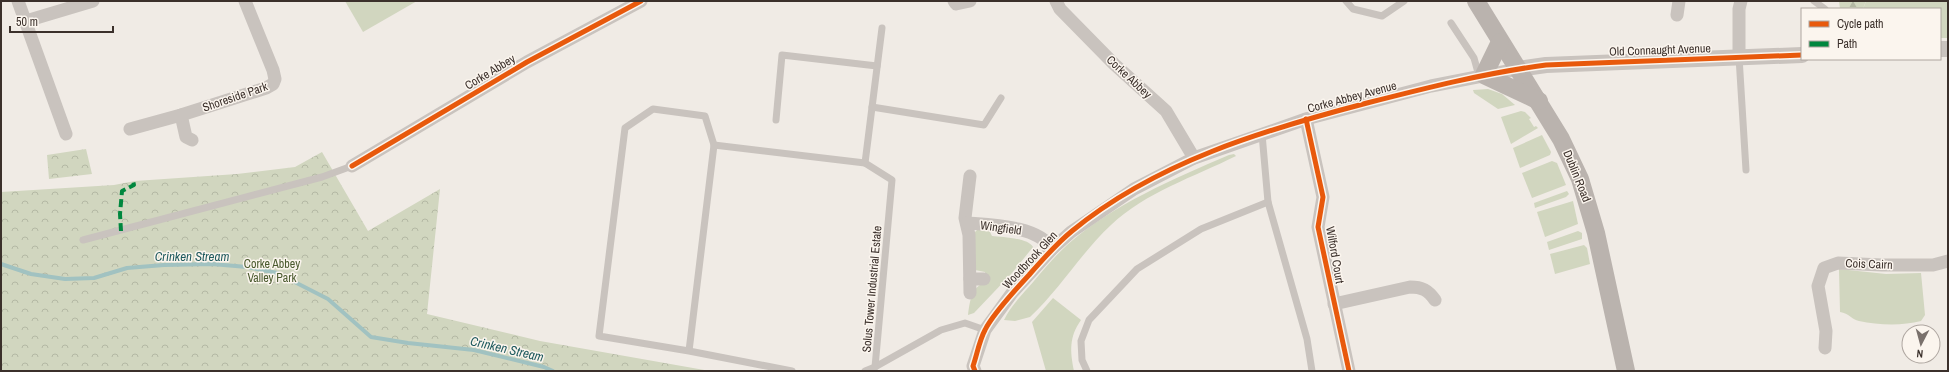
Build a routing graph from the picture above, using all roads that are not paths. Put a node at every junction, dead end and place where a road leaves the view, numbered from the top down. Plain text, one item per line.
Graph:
1 (18, 1) edge
2 (93, 1) edge
3 (245, 1) edge
4 (640, 1) edge
5 (954, 1) edge
6 (970, 1) edge
7 (1056, 1) edge
8 (1346, 1) edge
9 (1404, 1) edge
10 (1476, 1) edge
11 (1679, 1) edge
12 (1741, 1) edge
13 (1814, 1) edge
14 (1824, 8) edge
15 (1677, 15) dead end
16 (26, 21) junction
17 (1451, 23) dead end
18 (882, 28) dead end
19 (1500, 42) junction
20 (1801, 55) edge
21 (1739, 57) junction
22 (877, 66) junction
23 (1518, 69) junction
24 (1482, 75) junction
25 (1001, 98) dead end
26 (1539, 101) junction
27 (872, 107) junction
28 (181, 115) junction
29 (1306, 119) junction
30 (776, 120) dead end
31 (130, 129) dead end
32 (66, 134) dead end
33 (1262, 134) junction
34 (192, 140) dead end
35 (714, 145) junction
36 (1194, 158) junction
37 (865, 163) junction
38 (352, 166) joint
39 (1746, 170) dead end
40 (970, 176) dead end
41 (1268, 202) junction
42 (967, 223) junction
43 (83, 240) dead end
44 (1052, 249) junction
45 (1948, 262) edge
46 (970, 293) dead end
47 (1435, 300) dead end
48 (1334, 304) junction
49 (985, 330) junction
50 (1825, 348) dead end
51 (689, 351) junction
52 (875, 367) junction
53 (974, 369) edge
54 (792, 371) edge
55 (864, 371) edge
56 (1087, 371) edge
57 (1312, 371) edge
58 (1349, 371) edge
59 (1626, 371) edge

1 - 16 street
2 - 16 street
3 - 28 street, Shoreside Park
4 - 38 street, Corke Abbey
5 - 6 street
7 - 36 street, Corke Abbey
8 - 9 lane
10 - 19 main road, Dublin Road
11 - 15 street
12 - 21 street
13 - 14 lane
16 - 32 street
17 - 24 lane
18 - 22 lane
19 - 23 main road, Dublin Road
19 - 24 main road
20 - 21 street, Old Connaught Avenue
21 - 23 street, Old Connaught Avenue
21 - 39 lane
22 - 27 lane
22 - 30 lane
23 - 24 street, Corke Abbey Avenue
23 - 26 main road, Dublin Road
24 - 26 main road
24 - 29 street, Corke Abbey Avenue
25 - 27 lane
26 - 59 main road, Dublin Road
27 - 37 lane
28 - 31 street, Shoreside Park
28 - 34 street
29 - 33 street, Corke Abbey Avenue
29 - 48 street, Wilford Court
33 - 36 street, Corke Abbey Avenue
33 - 41 lane
35 - 37 lane
35 - 51 lane
35 - 51 lane
36 - 44 street, Woodbrook Glen
37 - 52 lane, Solus Tower Industrial Estate
38 - 43 lane
40 - 42 street, Wingfield
41 - 56 lane
41 - 57 lane
42 - 44 street, Wingfield
42 - 46 street, Wingfield
44 - 49 street, Woodbrook Glen
45 - 50 street, Cois Cairn
47 - 48 street
48 - 58 street, Wilford Court
49 - 52 lane, Solus Tower Industrial Estate
49 - 53 street, Woodbrook Glen
51 - 54 lane
52 - 55 lane

